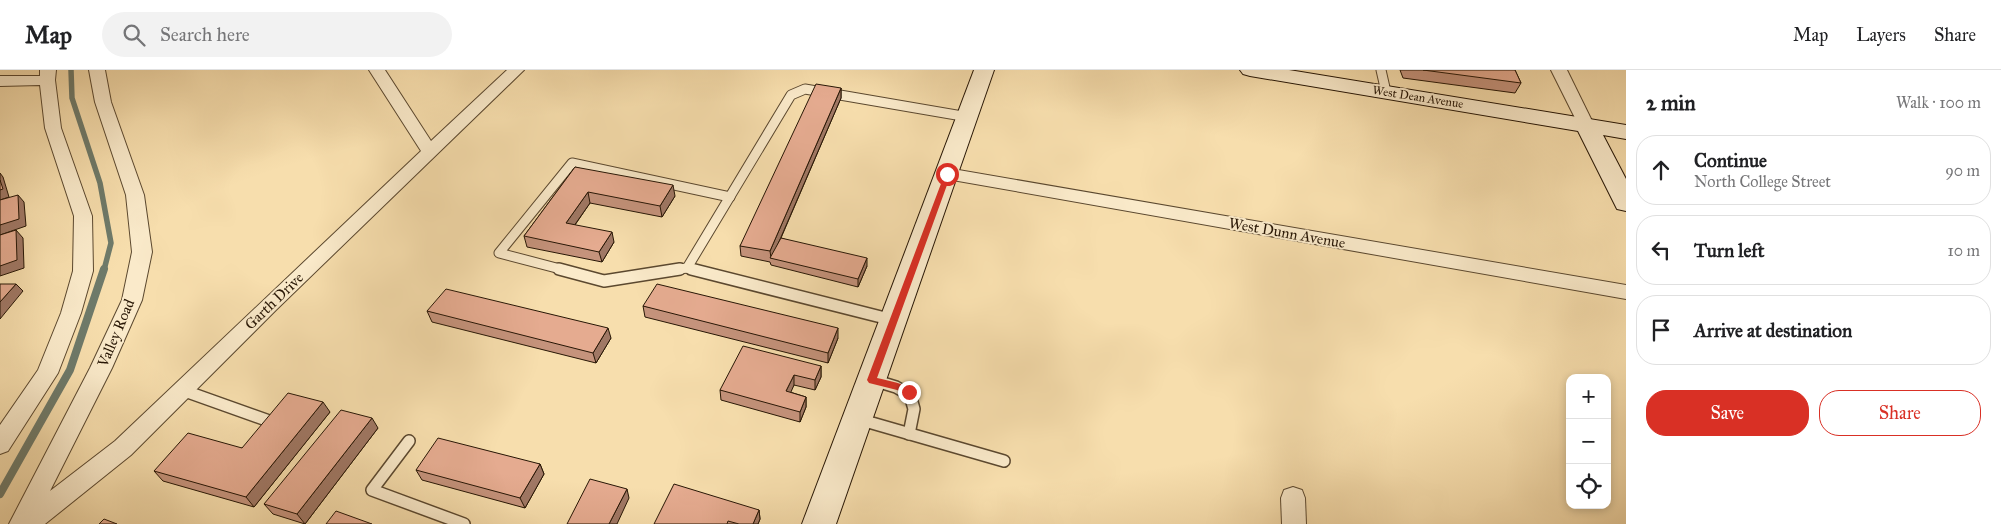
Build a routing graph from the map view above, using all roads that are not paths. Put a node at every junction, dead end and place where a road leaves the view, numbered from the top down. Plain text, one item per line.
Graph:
1 (97, 70) edge
2 (377, 70) edge
3 (516, 70) edge
4 (984, 70) edge
5 (1255, 70) edge
6 (1381, 70) edge
7 (1559, 70) edge
8 (48, 75) edge
9 (0, 81) edge
10 (1386, 92) junction
11 (968, 117) junction
12 (1586, 125) junction
13 (1626, 132) edge
14 (430, 152) junction
15 (947, 174) junction
16 (730, 197) junction
17 (1626, 203) edge
18 (688, 268) junction
19 (1626, 292) edge
20 (894, 320) junction
21 (872, 380) junction
22 (182, 390) junction
23 (858, 419) junction
24 (272, 422) edge
25 (909, 434) junction
26 (409, 441) dead end
27 (0, 444) edge
28 (1004, 462) dead end
29 (1293, 498) dead end
30 (21, 524) edge
31 (26, 524) edge
32 (464, 524) edge
33 (819, 524) edge
34 (1294, 524) edge

1 - 30 street, Valley Road
2 - 14 street
3 - 14 street, Garth Drive
4 - 11 street
5 - 10 street, West Dean Avenue
6 - 10 lane
7 - 12 street
8 - 9 street
8 - 27 street
10 - 12 street, West Dean Avenue
11 - 15 street
11 - 16 lane
12 - 13 street, West Dean Avenue
12 - 17 street
14 - 22 street, Garth Drive
15 - 19 street, West Dunn Avenue
15 - 20 street
16 - 18 lane
16 - 18 lane
18 - 20 lane
20 - 21 street
21 - 23 street
21 - 25 lane
22 - 24 lane
22 - 31 street, Garth Drive
23 - 25 lane
23 - 33 street
25 - 28 lane
26 - 32 lane
29 - 34 street

